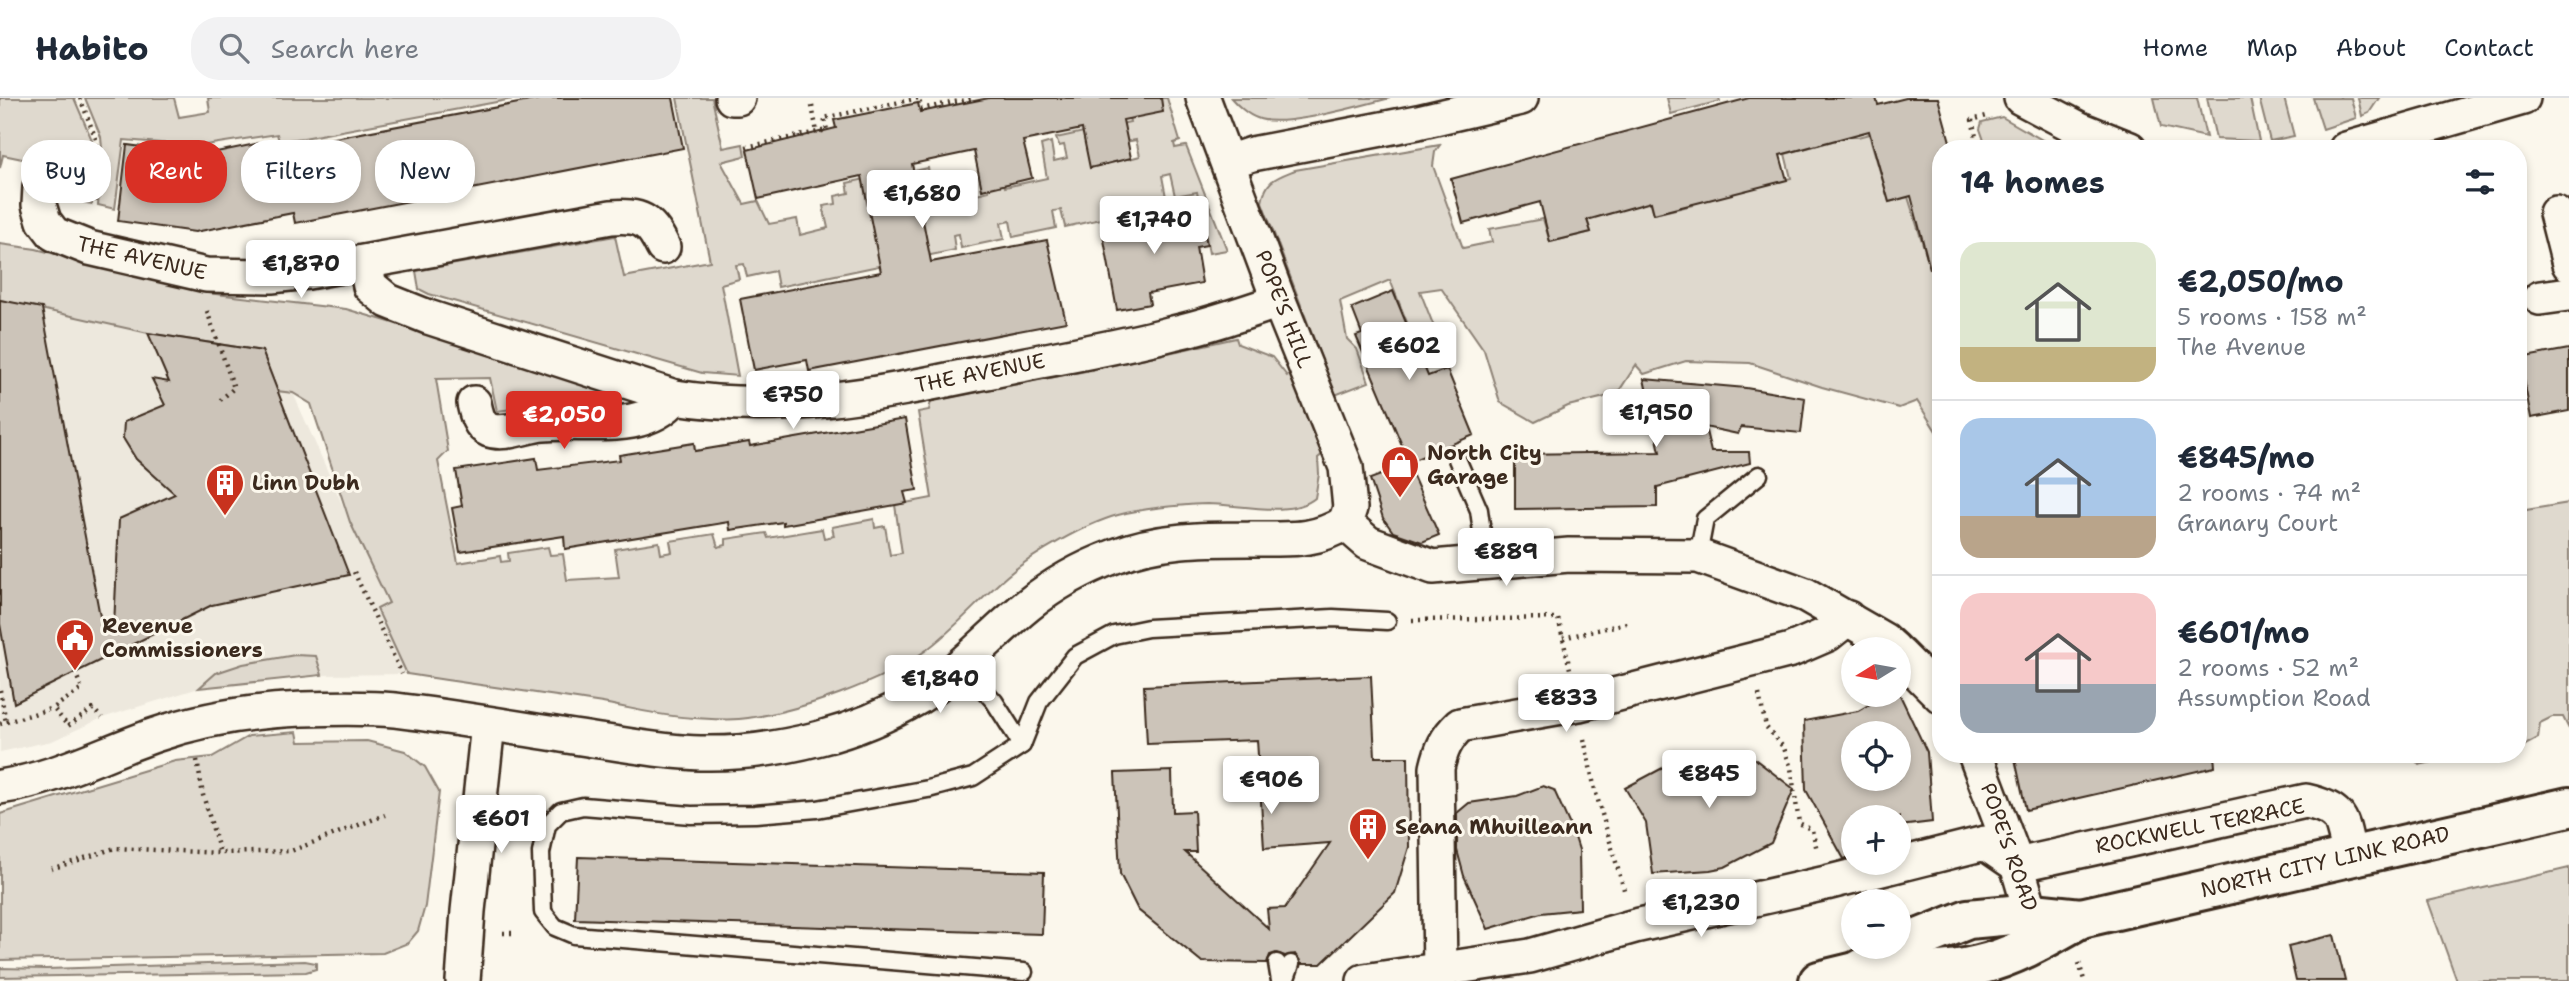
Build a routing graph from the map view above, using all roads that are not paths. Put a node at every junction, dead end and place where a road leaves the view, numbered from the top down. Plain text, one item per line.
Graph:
1 (732, 98) edge
2 (738, 98) edge
3 (1203, 98) edge
4 (1521, 98) edge
5 (2523, 98) edge
6 (2008, 103) edge
7 (2425, 112) edge
8 (2108, 140) edge
9 (2365, 140) edge
10 (1228, 162) junction
11 (39, 203) edge
12 (2556, 213) dead end
13 (663, 247) dead end
14 (365, 263) junction
15 (2569, 264) edge
16 (1279, 301) junction
17 (675, 397) junction
18 (474, 403) dead end
19 (1457, 459) dead end
20 (1759, 475) dead end
21 (1345, 523) junction
22 (1699, 555) junction
23 (1486, 562) junction
24 (1848, 618) junction
25 (1387, 621) road end
26 (1879, 637) edge
27 (961, 665) junction
28 (1911, 666) edge
29 (1932, 687) edge
30 (488, 723) junction
31 (1022, 745) junction
32 (1978, 763) edge
33 (0, 787) edge
34 (2569, 807) edge
35 (2350, 857) junction
36 (2017, 864) junction
37 (2036, 927) junction
38 (1284, 964) dead end
39 (1440, 971) junction
40 (1024, 972) dead end
41 (1378, 979) edge
42 (463, 981) edge
43 (1283, 981) edge
44 (1819, 981) edge

1 - 2 street
3 - 10 street, POPE'S HILL
4 - 10 street
5 - 7 street
6 - 8 street
7 - 9 street
10 - 16 street, POPE'S HILL
11 - 14 street, THE AVENUE
12 - 15 street
13 - 14 street, THE AVENUE
14 - 17 street, THE AVENUE
16 - 17 street, THE AVENUE
16 - 21 street, POPE'S HILL
17 - 18 street
19 - 23 lane
20 - 22 lane
21 - 23 street
21 - 27 street
22 - 23 street
22 - 24 street
24 - 26 street
24 - 39 street
25 - 31 lane
27 - 30 street
27 - 31 lane
28 - 29 street
30 - 33 street
30 - 42 street
31 - 40 lane
32 - 36 street, POPE'S ROAD
34 - 35 highway, NORTH CITY LINK ROAD
35 - 36 street, ROCKWELL TERRACE
35 - 37 highway, NORTH CITY LINK ROAD
36 - 37 street, POPE'S ROAD
36 - 39 street
37 - 44 highway, NORTH CITY LINK ROAD
38 - 43 lane
39 - 41 street

